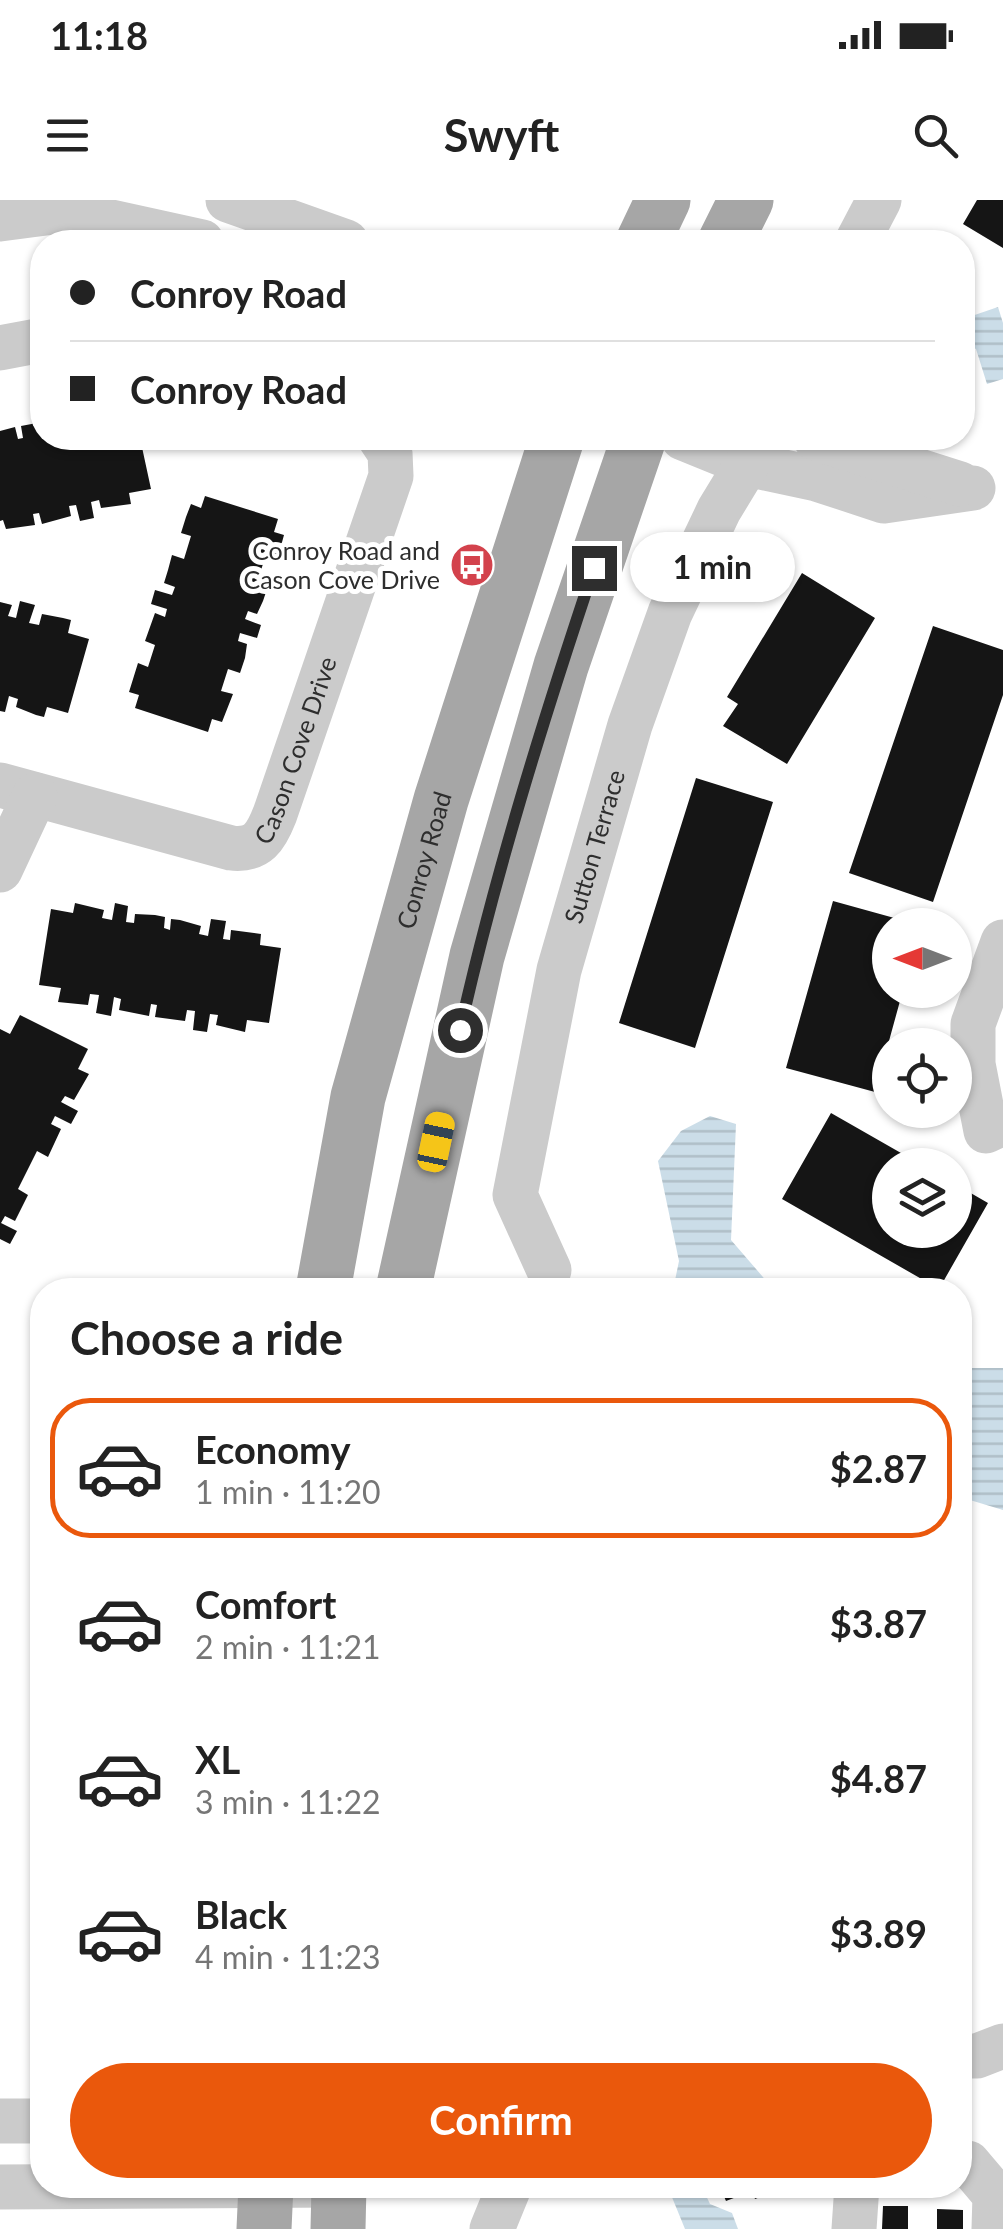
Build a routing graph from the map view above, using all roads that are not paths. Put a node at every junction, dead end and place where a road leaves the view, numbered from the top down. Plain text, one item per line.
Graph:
1 (228, 200) edge
2 (663, 200) edge
3 (746, 200) edge
4 (880, 200) edge
5 (0, 219) edge
6 (91, 220) edge
7 (141, 230) edge
8 (312, 230) edge
9 (649, 230) edge
10 (731, 230) edge
11 (863, 230) edge
12 (30, 342) edge
13 (0, 348) edge
14 (388, 450) edge
15 (554, 450) edge
16 (634, 450) edge
17 (855, 450) edge
18 (752, 451) edge
19 (988, 490) edge
20 (18, 790) edge
21 (0, 870) edge
22 (1003, 942) edge
23 (1003, 1123) edge
24 (549, 1270) dead end
25 (325, 1278) edge
26 (406, 1278) edge
27 (1003, 2046) edge
28 (972, 2056) edge
29 (0, 2121) edge
30 (30, 2121) edge
31 (972, 2168) edge
32 (0, 2187) edge
33 (30, 2187) edge
34 (265, 2198) edge
35 (340, 2198) edge
36 (505, 2198) edge
37 (855, 2198) edge
38 (264, 2229) edge
39 (338, 2229) edge
40 (492, 2229) edge
41 (854, 2229) edge
42 (994, 2229) edge

1 - 8 street
2 - 9 main road
3 - 10 main road
4 - 11 street
5 - 6 street
6 - 7 street
12 - 13 street
14 - 20 street, Cason Cove Drive
15 - 25 main road, Conroy Road
16 - 26 main road
17 - 19 street
18 - 19 street
18 - 24 street, Sutton Terrace
20 - 21 street, Cason Cove Drive
22 - 23 street
27 - 28 street
29 - 30 street
31 - 42 street
32 - 33 street
34 - 38 main road
35 - 39 main road
36 - 40 street
37 - 41 street

